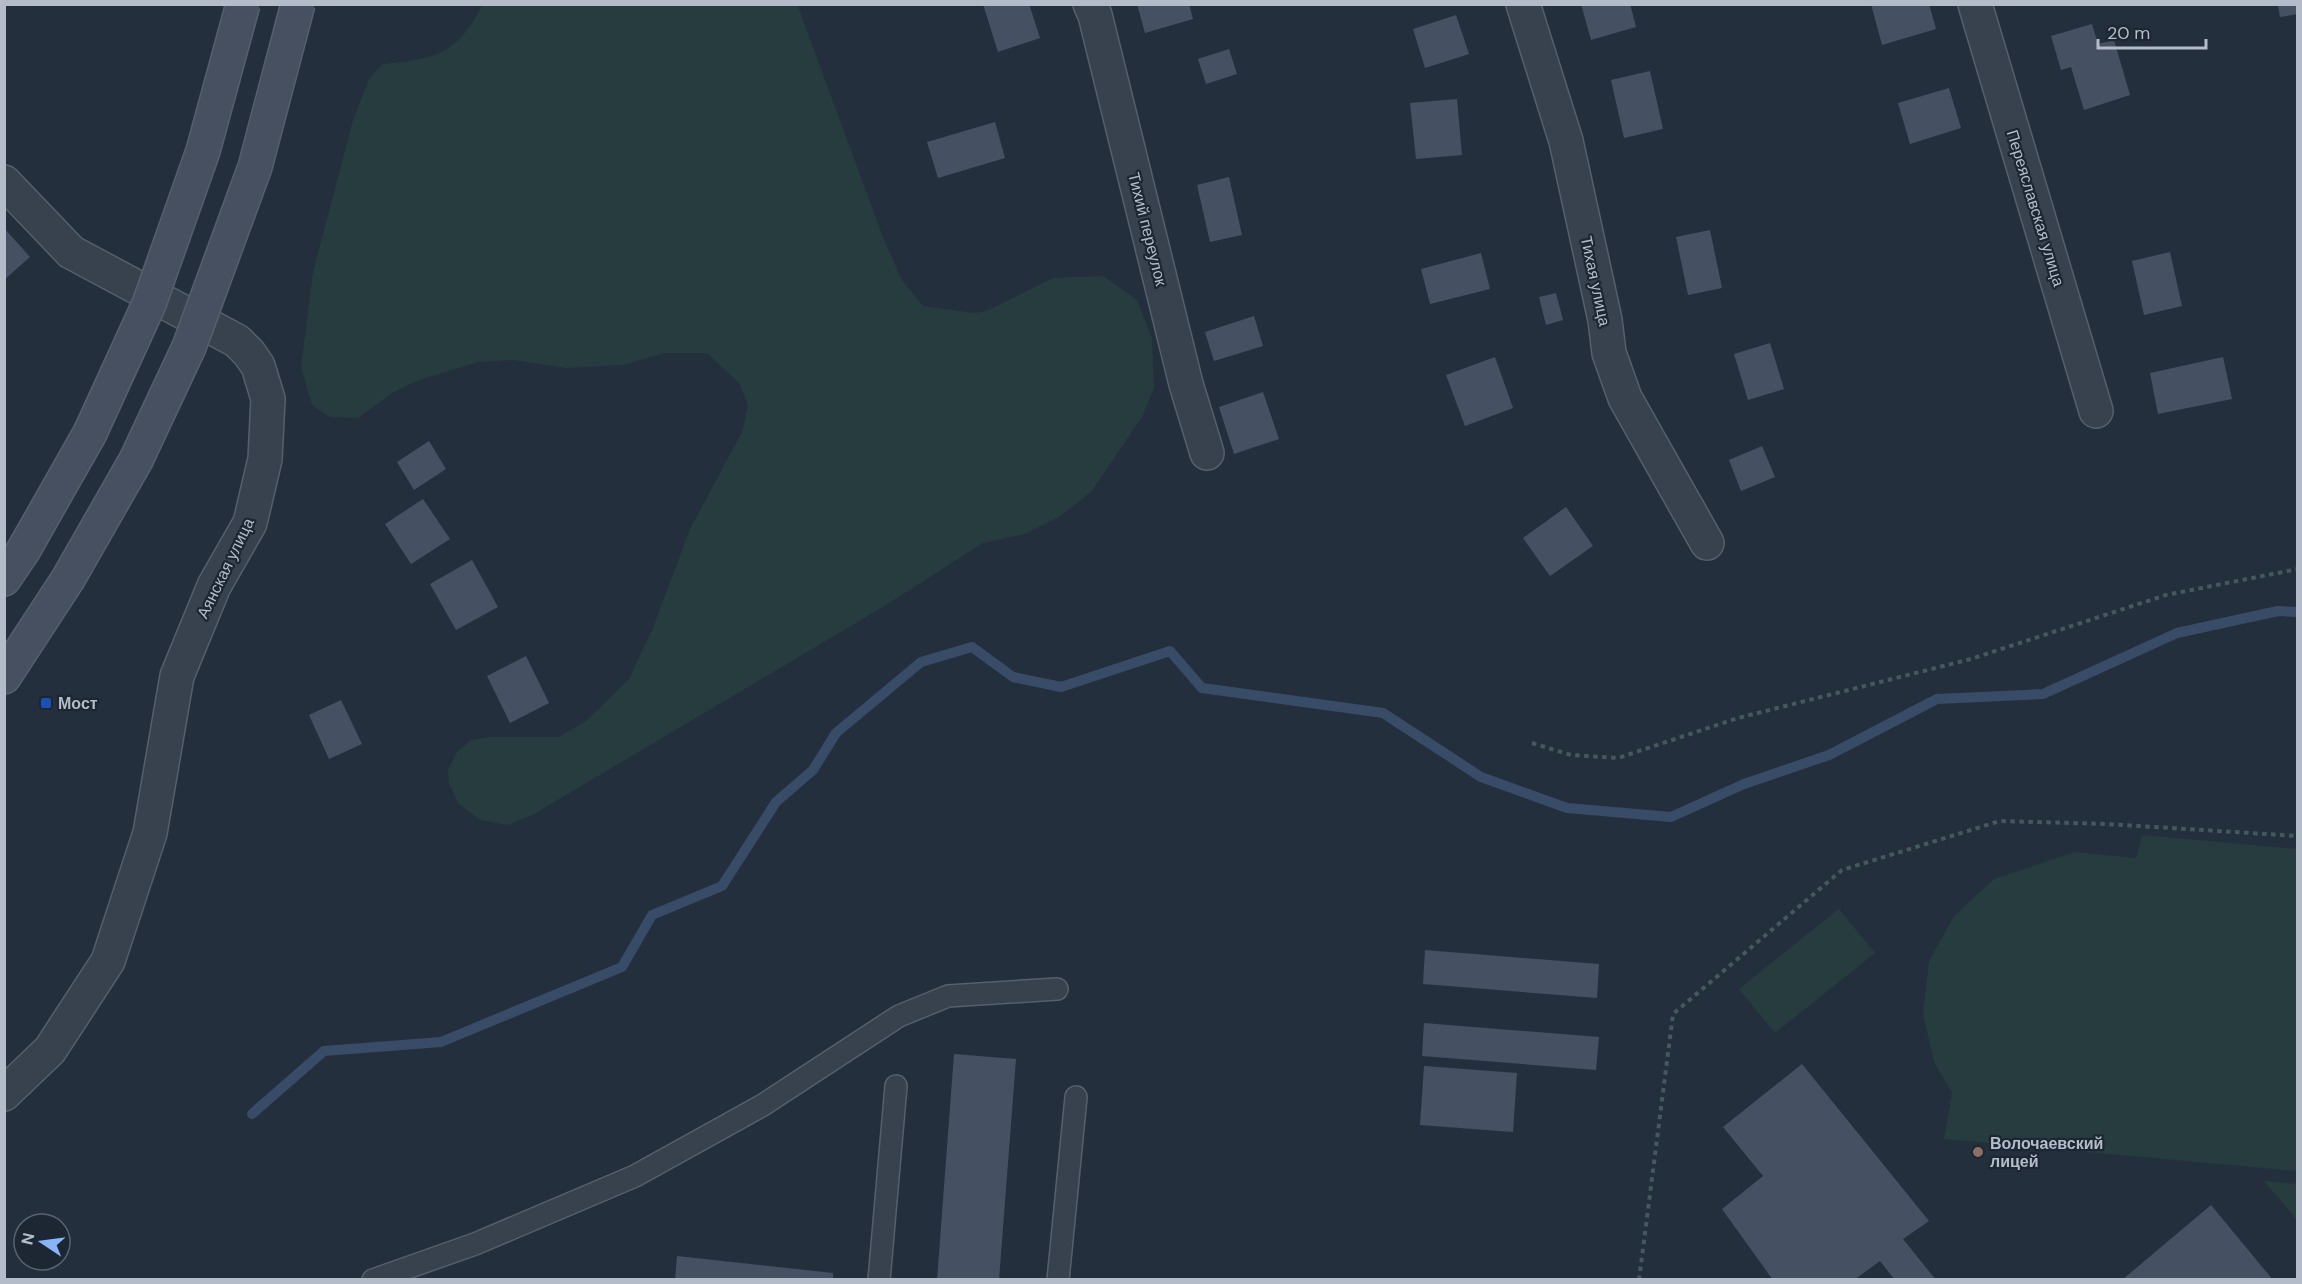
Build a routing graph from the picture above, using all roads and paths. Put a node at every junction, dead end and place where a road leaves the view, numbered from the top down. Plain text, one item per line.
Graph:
1 (243, 4) edge
2 (298, 4) edge
3 (1090, 4) edge
4 (1523, 4) edge
5 (1975, 4) edge
6 (4, 182) edge
7 (2096, 411) dead end
8 (1207, 453) dead end
9 (1707, 543) dead end
10 (2298, 569) edge
11 (4, 579) edge
12 (4, 677) edge
13 (1532, 743) dead end
14 (2298, 836) edge
15 (1057, 989) dead end
16 (896, 1086) dead end
17 (4, 1094) edge
18 (1076, 1098) dead end
19 (374, 1280) edge
20 (879, 1280) edge
21 (1058, 1280) edge
22 (1639, 1280) edge

1 - 11 main road, bridge
2 - 12 main road, bridge
3 - 8 street, Тихий переулок
4 - 9 street, Тихая улица
5 - 7 street, Переяславская улица
6 - 17 street, Аянская улица
10 - 13 path
14 - 22 path
15 - 19 lane
16 - 20 lane
18 - 21 lane

